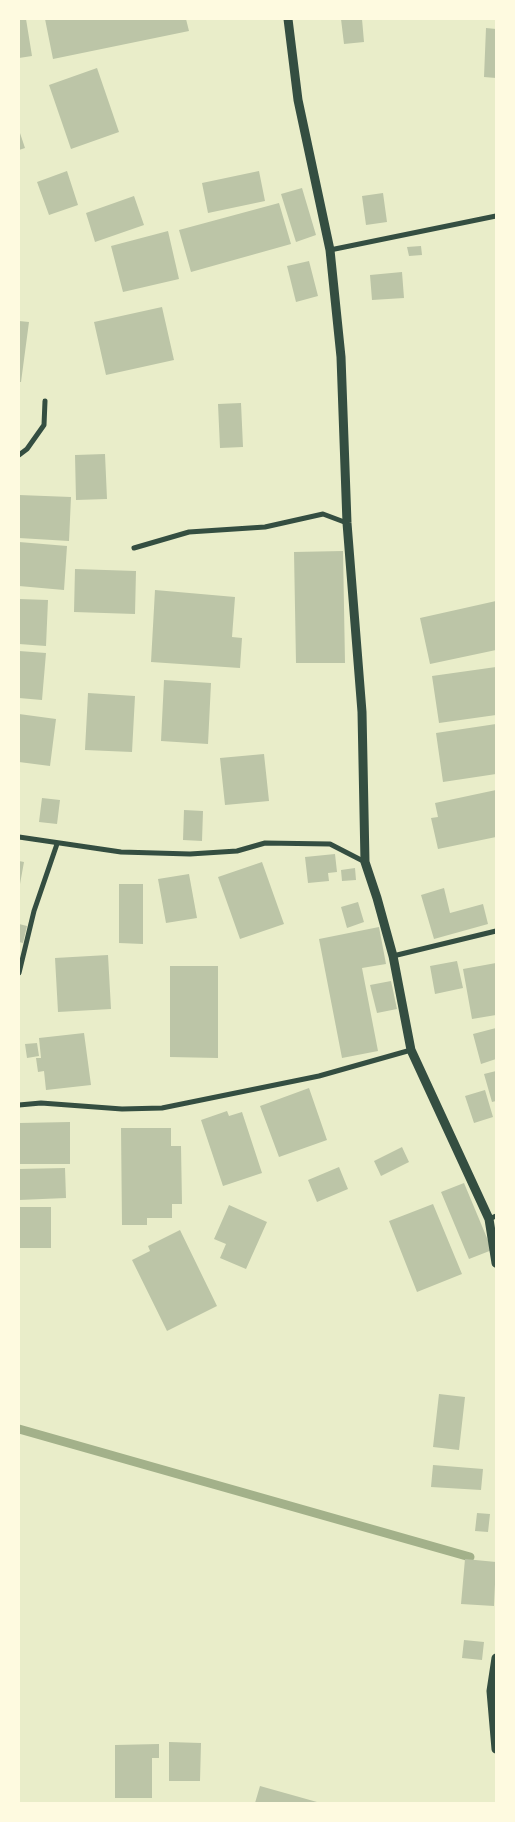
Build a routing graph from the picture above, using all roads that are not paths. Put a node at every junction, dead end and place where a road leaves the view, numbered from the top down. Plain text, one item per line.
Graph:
1 (288, 19) edge
2 (496, 216) edge
3 (330, 250) junction
4 (45, 401) dead end
5 (19, 455) edge
6 (347, 523) junction
7 (134, 548) dead end
8 (19, 837) edge
9 (57, 844) junction
10 (365, 862) junction
11 (496, 931) edge
12 (393, 956) junction
13 (19, 972) edge
14 (412, 1050) junction
15 (19, 1106) edge
16 (493, 1218) edge
17 (496, 1263) edge
18 (496, 1658) edge
19 (496, 1749) edge

1 - 3 street
2 - 3 street
3 - 6 street
4 - 5 street
6 - 7 street
6 - 10 street
8 - 9 street
9 - 10 street
9 - 13 street
10 - 12 street
11 - 12 street
12 - 14 street
14 - 15 street
14 - 16 street
16 - 17 street
18 - 19 street

